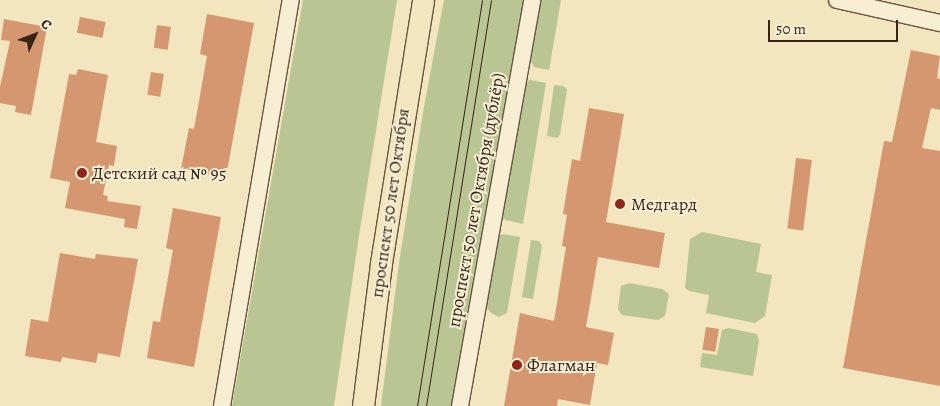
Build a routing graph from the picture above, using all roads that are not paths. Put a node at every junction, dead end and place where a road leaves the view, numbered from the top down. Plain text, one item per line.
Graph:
1 (291, 0) edge
2 (423, 0) edge
3 (532, 0) edge
4 (837, 0) edge
5 (940, 23) edge
6 (222, 406) edge
7 (363, 406) edge
8 (460, 406) edge

1 - 6 street
2 - 7 main road, проспект 50 лет Октября
3 - 8 street, проспект 50 лет Октября (дублёр)
4 - 5 street

